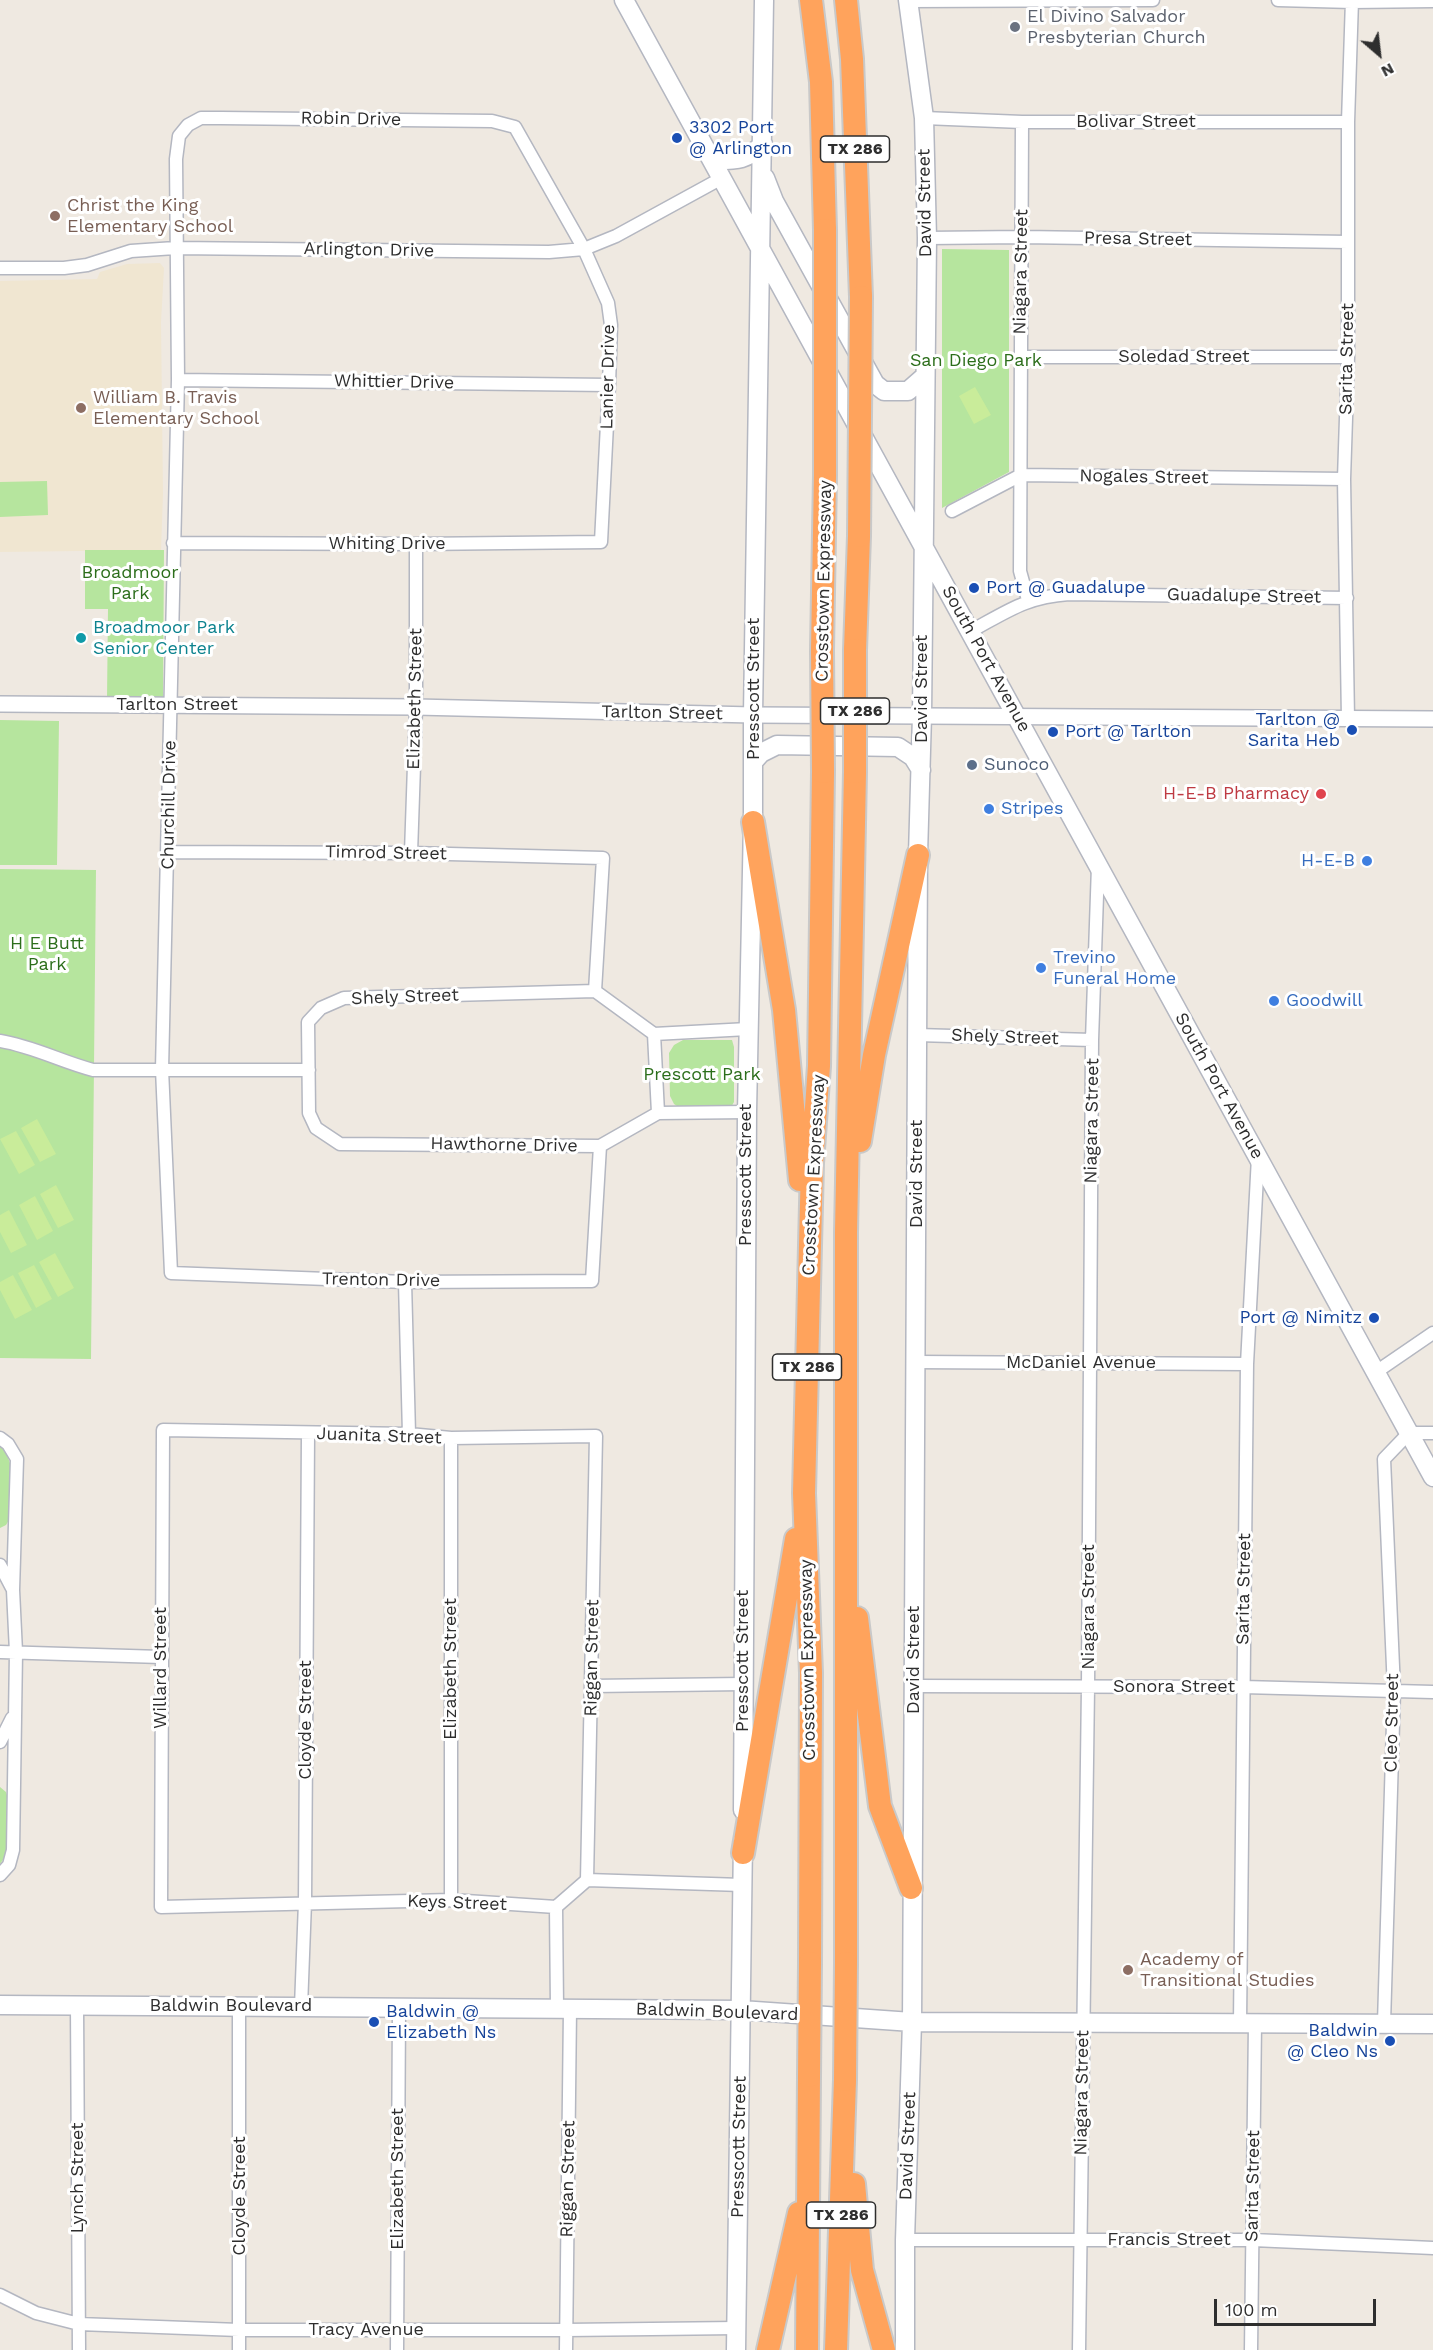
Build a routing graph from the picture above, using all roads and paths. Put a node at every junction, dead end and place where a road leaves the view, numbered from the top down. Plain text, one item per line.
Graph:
1 (624, 0) edge
2 (764, 0) edge
3 (811, 0) edge
4 (846, 0) edge
5 (908, 0) edge
6 (999, 0) edge
7 (1117, 0) edge
8 (1153, 0) edge
9 (1278, 0) edge
10 (1433, 0) edge
11 (1352, 1) edge
12 (924, 118) junction
13 (1022, 122) junction
14 (1348, 122) junction
15 (188, 124) joint
16 (515, 127) joint
17 (763, 144) junction
18 (713, 160) junction
19 (762, 167) junction
20 (722, 178) junction
21 (1023, 237) junction
22 (927, 238) junction
23 (1348, 242) junction
24 (175, 248) junction
25 (584, 249) junction
26 (760, 249) junction
27 (0, 268) edge
28 (1020, 357) junction
29 (1348, 357) junction
30 (924, 377) junction
31 (178, 380) junction
32 (609, 385) junction
33 (1021, 475) junction
34 (1344, 479) junction
35 (952, 511) dead end
36 (601, 542) joint
37 (173, 543) junction
38 (416, 544) junction
39 (923, 545) junction
40 (1347, 598) junction
41 (1028, 600) junction
42 (971, 632) junction
43 (0, 704) edge
44 (172, 705) junction
45 (416, 707) junction
46 (753, 715) junction
47 (922, 715) junction
48 (1017, 716) junction
49 (1348, 719) junction
50 (1433, 720) edge
51 (753, 762) junction
52 (921, 770) junction
53 (753, 822) junction
54 (169, 852) junction
55 (411, 853) junction
56 (918, 855) junction
57 (1098, 865) junction
58 (595, 991) junction
59 (748, 1029) junction
60 (654, 1034) junction
61 (917, 1035) junction
62 (1092, 1040) junction
63 (0, 1041) edge
64 (162, 1069) junction
65 (309, 1070) junction
66 (747, 1112) junction
67 (658, 1113) junction
68 (600, 1146) junction
69 (1258, 1156) junction
70 (847, 1222) junction
71 (171, 1273) joint
72 (809, 1279) junction
73 (405, 1282) junction
74 (1433, 1333) edge
75 (915, 1362) junction
76 (1090, 1364) junction
77 (1247, 1364) junction
78 (1376, 1372) junction
79 (163, 1430) joint
80 (1409, 1433) junction
81 (1433, 1433) edge
82 (308, 1434) junction
83 (409, 1434) junction
84 (596, 1436) joint
85 (0, 1438) edge
86 (452, 1438) junction
87 (1433, 1477) edge
88 (804, 1493) junction
89 (845, 1520) junction
90 (0, 1565) edge
91 (13, 1590) junction
92 (0, 1652) edge
93 (16, 1652) junction
94 (161, 1657) junction
95 (743, 1684) junction
96 (592, 1686) junction
97 (914, 1686) junction
98 (1089, 1687) junction
99 (1243, 1687) junction
100 (1394, 1690) junction
101 (1433, 1692) edge
102 (14, 1714) junction
103 (0, 1742) edge
104 (743, 1852) junction
105 (0, 1875) edge
106 (587, 1880) junction
107 (742, 1885) junction
108 (911, 1888) junction
109 (451, 1900) junction
110 (305, 1902) junction
111 (161, 1907) joint
112 (556, 1907) junction
113 (0, 2005) edge
114 (77, 2006) junction
115 (240, 2006) junction
116 (301, 2007) junction
117 (399, 2008) junction
118 (564, 2008) junction
119 (741, 2010) junction
120 (912, 2022) junction
121 (1083, 2022) junction
122 (1248, 2023) junction
123 (1384, 2023) junction
124 (1433, 2024) edge
125 (845, 2088) junction
126 (809, 2171) junction
127 (1080, 2239) junction
128 (905, 2240) junction
129 (1253, 2240) junction
130 (1433, 2248) edge
131 (0, 2295) edge
132 (79, 2324) junction
133 (737, 2328) junction
134 (239, 2330) junction
135 (398, 2330) junction
136 (566, 2331) junction
137 (79, 2350) edge
138 (239, 2350) edge
139 (397, 2350) edge
140 (566, 2350) edge
141 (736, 2350) edge
142 (768, 2350) edge
143 (807, 2350) edge
144 (836, 2350) edge
145 (884, 2350) edge
146 (905, 2350) edge
147 (1079, 2350) edge
148 (1251, 2350) edge

1 - 18 main road, South Port Avenue
2 - 17 main road, Presscott Street
3 - 72 highway, Crosstown Expressway / TX 286, bridge
4 - 70 highway, Crosstown Expressway / TX 286, bridge
5 - 6 street
5 - 12 main road, David Street
6 - 7 street
7 - 8 street
9 - 11 street
10 - 11 street
11 - 14 street, Sarita Street
12 - 13 street, Bolivar Street
12 - 22 main road, David Street
13 - 14 street, Bolivar Street
13 - 21 street, Niagara Street
14 - 23 street, Sarita Street
15 - 16 street, Robin Drive
15 - 24 street, Churchill Drive
16 - 25 street, Lanier Drive
17 - 18 main road
17 - 19 main road, Presscott Street
18 - 20 main road, South Port Avenue
19 - 26 main road, Presscott Street
19 - 30 main road
20 - 25 street, Arlington Drive
20 - 26 main road, South Port Avenue
21 - 22 street, Presa Street
21 - 23 street, Presa Street
21 - 28 street, Niagara Street
22 - 30 main road, David Street
23 - 29 street, Sarita Street
24 - 25 street, Arlington Drive
24 - 27 street, Arlington Drive
24 - 31 street, Churchill Drive
25 - 32 street, Lanier Drive
26 - 39 main road, South Port Avenue
26 - 46 main road, Presscott Street
28 - 29 street, Soledad Street
28 - 33 street, Niagara Street
29 - 34 street, Sarita Street
30 - 39 main road, David Street
31 - 32 street, Whittier Drive
31 - 37 street, Churchill Drive
32 - 36 street, Lanier Drive
33 - 34 street, Nogales Street
33 - 35 street, Nogales Street
33 - 41 street, Niagara Street
34 - 40 street, Sarita Street
36 - 38 street, Whiting Drive
37 - 38 street, Whiting Drive
37 - 44 street, Churchill Drive
38 - 45 street, Elizabeth Street
39 - 42 main road, South Port Avenue
39 - 47 main road, David Street
40 - 41 street, Guadalupe Street
40 - 49 street, Sarita Street
41 - 42 street, Guadalupe Street
42 - 48 main road, South Port Avenue
43 - 44 street, Tarlton Street
44 - 45 street, Tarlton Street
44 - 54 street, Churchill Drive
45 - 46 street, Tarlton Street
45 - 55 street, Elizabeth Street
46 - 47 street, Tarlton Street
46 - 51 main road, Presscott Street
47 - 48 street, Tarlton Street
47 - 52 main road, David Street
48 - 49 street, Tarlton Street
48 - 57 main road, South Port Avenue
49 - 50 street, Tarlton Street
51 - 52 main road
51 - 53 main road, Presscott Street
52 - 56 main road, David Street
53 - 59 main road, Presscott Street
53 - 72 highway
54 - 55 street, Timrod Street
54 - 64 street, Churchill Drive
55 - 58 street, Timrod Street
56 - 61 main road, David Street
56 - 70 highway
57 - 62 street, Niagara Street
57 - 69 main road, South Port Avenue
58 - 60 street
58 - 65 street, Shely Street
59 - 60 street
59 - 66 main road, Presscott Street
60 - 67 street
61 - 62 street, Shely Street
61 - 75 main road, David Street
62 - 76 street, Niagara Street
63 - 64 street
64 - 65 street
64 - 71 street, Churchill Drive
65 - 68 street, Hawthorne Drive
66 - 67 street, Hawthorne Drive
66 - 95 main road, Presscott Street
67 - 68 street, Hawthorne Drive
68 - 73 street, Trenton Drive
69 - 77 street, Sarita Street
69 - 78 main road, South Port Avenue
70 - 89 highway, Crosstown Expressway / TX 286
71 - 73 street, Trenton Drive
72 - 88 highway, Crosstown Expressway / TX 286
73 - 83 street
74 - 78 street
75 - 76 street, McDaniel Avenue
75 - 97 main road, David Street
76 - 77 street, McDaniel Avenue
76 - 98 street, Niagara Street
77 - 99 street, Sarita Street
78 - 80 main road, South Port Avenue
79 - 82 street, Juanita Street
79 - 94 street, Willard Street
80 - 81 street
80 - 87 main road, South Port Avenue
80 - 100 street, Cleo Street
82 - 83 street, Juanita Street
82 - 110 street, Cloyde Street
83 - 86 street, Juanita Street
84 - 86 street, Juanita Street
84 - 96 street, Riggan Street
85 - 91 street
86 - 109 street, Elizabeth Street
88 - 104 highway
88 - 126 highway, Crosstown Expressway / TX 286, bridge
89 - 108 highway
89 - 125 highway, Crosstown Expressway / TX 286, bridge
90 - 91 street
91 - 93 street
92 - 93 street
93 - 94 street
93 - 102 street
94 - 111 street, Willard Street
95 - 96 street
95 - 104 main road, Presscott Street
96 - 106 street, Riggan Street
97 - 98 street, Sonora Street
97 - 108 main road, David Street
98 - 99 street, Sonora Street
98 - 121 street, Niagara Street
99 - 100 street, Sonora Street
99 - 122 street, Sarita Street
100 - 101 street, Sonora Street
100 - 123 street, Cleo Street
102 - 103 street
102 - 105 street
104 - 107 main road, Presscott Street
106 - 107 street
106 - 112 street
107 - 119 main road, Presscott Street
108 - 120 main road, David Street
109 - 110 street, Keys Street
109 - 112 street, Keys Street
110 - 111 street, Keys Street
110 - 116 street, Cloyde Street
112 - 118 street, Riggan Street
113 - 114 main road, Baldwin Boulevard
114 - 115 main road, Baldwin Boulevard
114 - 132 street, Lynch Street
115 - 116 main road, Baldwin Boulevard
115 - 134 street, Cloyde Street
116 - 117 main road, Baldwin Boulevard
117 - 118 main road, Baldwin Boulevard
117 - 135 street, Elizabeth Street
118 - 119 main road, Baldwin Boulevard
118 - 136 street, Riggan Street
119 - 120 main road, Baldwin Boulevard
119 - 133 main road, Presscott Street
120 - 121 main road, Baldwin Boulevard
120 - 128 main road, David Street
121 - 122 main road, Baldwin Boulevard
121 - 127 street, Niagara Street
122 - 123 main road, Baldwin Boulevard
122 - 129 street, Sarita Street
123 - 124 main road, Baldwin Boulevard
125 - 144 highway, Crosstown Expressway / TX 286
125 - 145 highway
126 - 142 highway
126 - 143 highway, Crosstown Expressway / TX 286
127 - 128 street, Francis Street
127 - 129 street, Francis Street
127 - 147 street, Niagara Street
128 - 146 main road, David Street
129 - 130 street, Francis Street
129 - 148 street, Sarita Street
131 - 132 street, Tracy Avenue
132 - 134 street, Tracy Avenue
132 - 137 street, Lynch Street
133 - 136 street, Tracy Avenue
133 - 141 main road, Presscott Street
134 - 135 street, Tracy Avenue
134 - 138 street, Cloyde Street
135 - 136 street, Tracy Avenue
135 - 139 street, Elizabeth Street
136 - 140 street, Riggan Street

